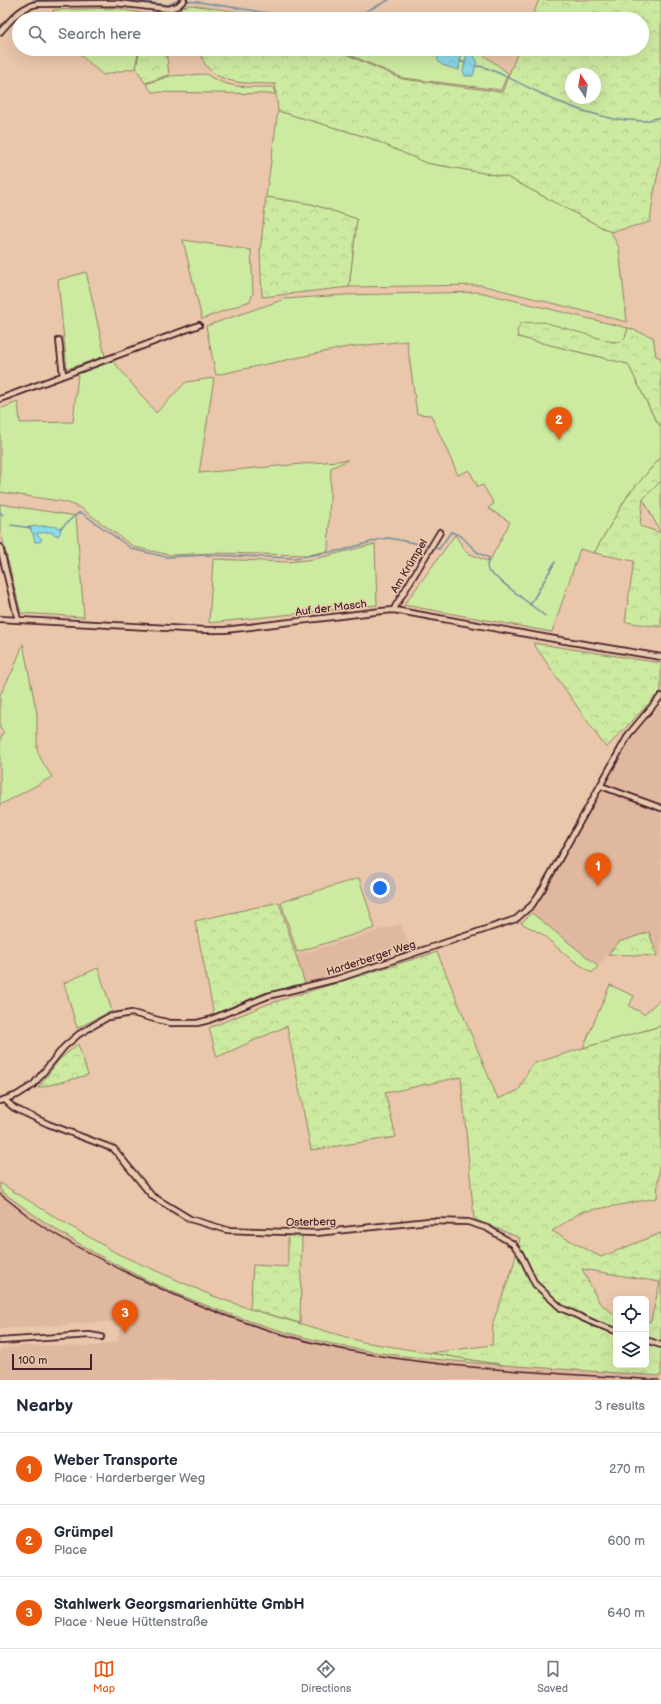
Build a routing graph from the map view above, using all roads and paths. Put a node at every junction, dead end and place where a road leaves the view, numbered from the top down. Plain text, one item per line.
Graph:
1 (184, 0) edge
2 (20, 12) edge
3 (12, 19) edge
4 (0, 32) edge
5 (199, 324) dead end
6 (59, 340) dead end
7 (63, 375) junction
8 (0, 399) edge
9 (440, 532) dead end
10 (0, 547) edge
11 (394, 610) junction
12 (0, 619) edge
13 (18, 620) junction
14 (661, 657) edge
15 (661, 696) edge
16 (601, 786) junction
17 (661, 808) edge
18 (2, 1100) edge
19 (613, 1329) edge
20 (101, 1337) dead end
21 (0, 1341) edge
22 (649, 1341) edge
23 (661, 1345) edge

1 - 2 street
3 - 4 street
5 - 7 street
6 - 7 street
7 - 8 street
9 - 11 street, Am Krümpel
10 - 13 street
11 - 13 street, Auf der Masch
11 - 14 street, Auf der Masch
12 - 13 street, Auf der Masch
15 - 16 street, Harderberger Weg
16 - 17 street
16 - 18 street, Harderberger Weg
18 - 19 street, Osterberg
20 - 21 street
22 - 23 street

